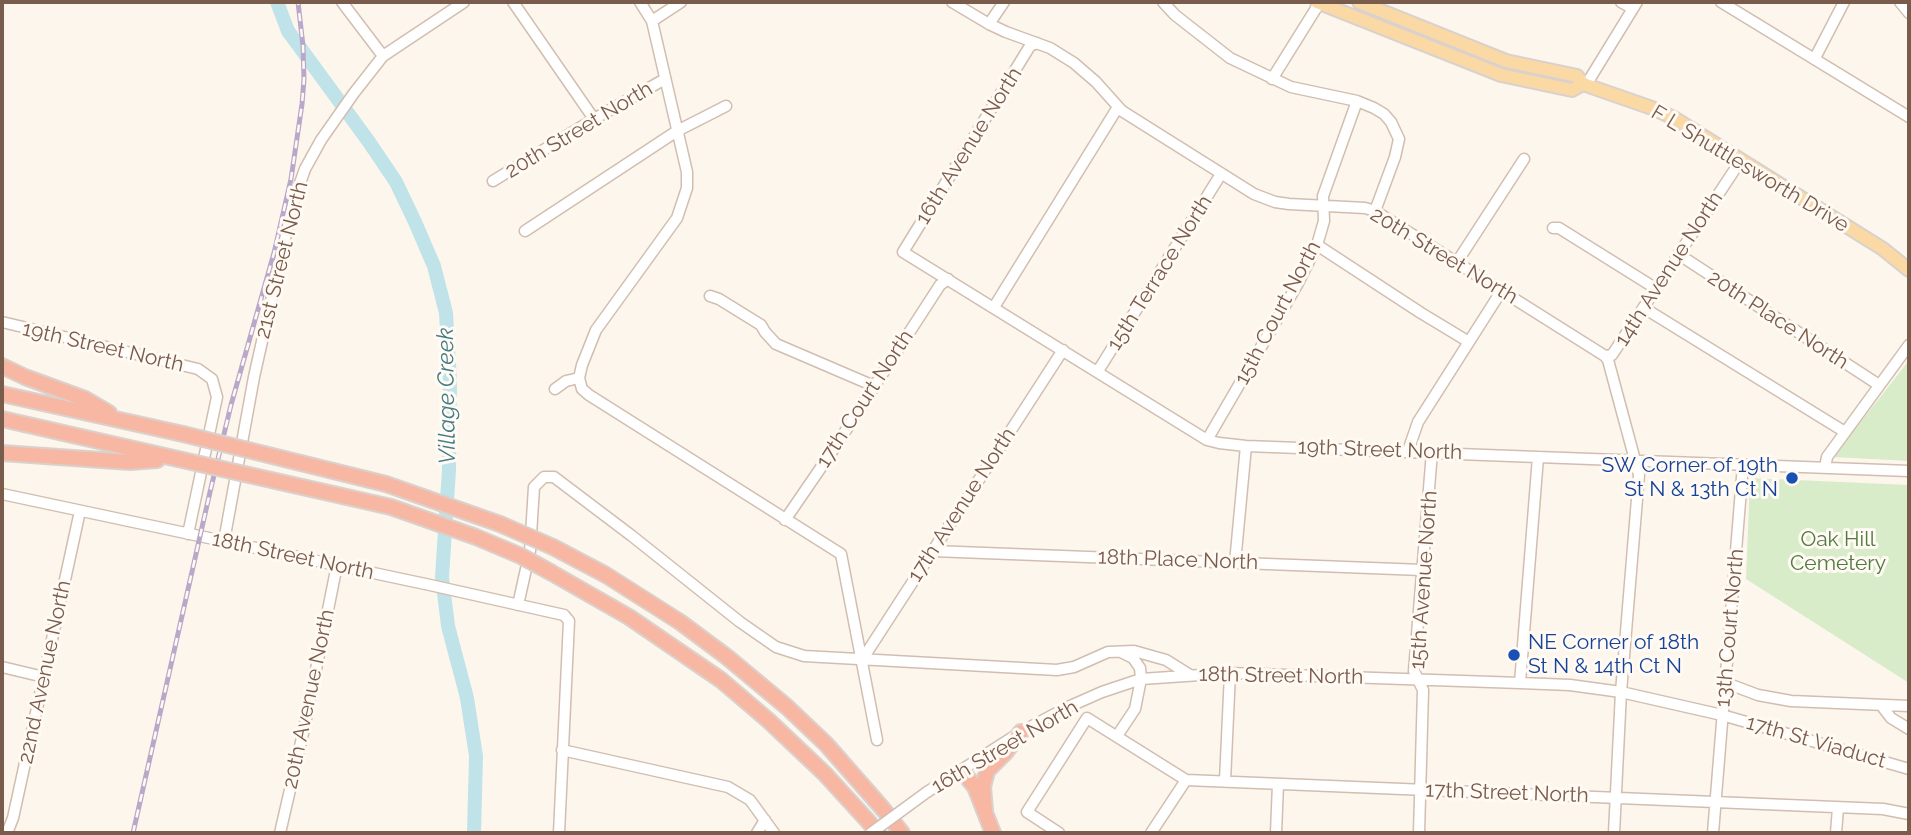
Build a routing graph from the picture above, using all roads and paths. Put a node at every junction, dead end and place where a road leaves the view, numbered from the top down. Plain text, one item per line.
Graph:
1 (342, 2) edge
2 (464, 2) edge
3 (513, 2) edge
4 (640, 2) edge
5 (681, 2) edge
6 (952, 2) edge
7 (1004, 2) edge
8 (1163, 2) edge
9 (1319, 2) edge
10 (1359, 2) edge
11 (1621, 2) edge
12 (1721, 2) edge
13 (1843, 2) edge
14 (1900, 2) edge
15 (1634, 5) edge
16 (1909, 13) edge
17 (652, 21) junction
18 (989, 24) junction
19 (1037, 43) junction
20 (383, 56) junction
21 (1815, 58) junction
22 (665, 79) junction
23 (1272, 79) junction
24 (1584, 85) junction
25 (1357, 101) junction
26 (726, 106) dead end
27 (1118, 107) junction
28 (1909, 117) edge
29 (594, 119) junction
30 (677, 131) junction
31 (1524, 159) dead end
32 (1741, 160) junction
33 (1221, 174) junction
34 (493, 181) dead end
35 (1323, 207) junction
36 (1375, 211) junction
37 (1553, 228) dead end
38 (525, 231) dead end
39 (1317, 245) junction
40 (903, 252) joint
41 (1678, 254) junction
42 (1457, 262) junction
43 (1909, 270) edge
44 (947, 279) junction
45 (1655, 288) junction
46 (1502, 290) junction
47 (710, 296) dead end
48 (994, 307) junction
49 (1644, 308) junction
50 (2, 322) edge
51 (1469, 342) junction
52 (1909, 345) edge
53 (1063, 350) junction
54 (1605, 356) junction
55 (2, 366) edge
56 (1098, 371) junction
57 (579, 378) junction
58 (1879, 385) junction
59 (873, 386) junction
60 (555, 389) dead end
61 (2, 394) edge
62 (2, 419) edge
63 (123, 420) junction
64 (1845, 432) junction
65 (1207, 440) junction
66 (1245, 446) junction
67 (1408, 451) junction
68 (1432, 452) junction
69 (2, 453) edge
70 (1538, 457) junction
71 (174, 459) junction
72 (1636, 461) junction
73 (1743, 465) junction
74 (1825, 468) junction
75 (1909, 471) edge
76 (2, 494) edge
77 (80, 511) junction
78 (785, 520) junction
79 (188, 534) junction
80 (224, 541) junction
81 (933, 551) junction
82 (1236, 563) junction
83 (337, 565) junction
84 (1422, 570) junction
85 (518, 605) junction
86 (1121, 651) junction
87 (862, 660) junction
88 (2, 667) edge
89 (1230, 673) junction
90 (1190, 675) junction
91 (44, 677) junction
92 (1141, 679) junction
93 (1417, 679) junction
94 (1520, 682) junction
95 (1726, 683) junction
96 (1621, 692) junction
97 (1881, 705) junction
98 (1909, 706) edge
99 (1723, 715) junction
100 (1909, 729) edge
101 (1021, 732) junction
102 (1117, 736) junction
103 (877, 740) dead end
104 (562, 750) junction
105 (1909, 769) edge
106 (959, 772) junction
107 (1186, 780) junction
108 (1225, 781) junction
109 (1278, 784) junction
110 (1420, 790) junction
111 (1616, 798) junction
112 (1715, 802) junction
113 (1839, 807) junction
114 (985, 810) junction
115 (1909, 814) edge
116 (765, 820) junction
117 (7, 833) edge
118 (280, 833) edge
119 (559, 833) edge
120 (757, 833) edge
121 (774, 833) edge
122 (871, 833) edge
123 (878, 833) edge
124 (902, 833) edge
125 (993, 833) edge
126 (1059, 833) edge
127 (1151, 833) edge
128 (1276, 833) edge
129 (1419, 833) edge
130 (1614, 833) edge
131 (1713, 833) edge
132 (1836, 833) edge

1 - 20 street
2 - 20 street, 21st Street North
3 - 29 street
4 - 17 street
5 - 17 street
6 - 18 street, 20th Street North
7 - 18 street
8 - 23 street
9 - 23 street
9 - 24 main road, F L Shuttlesworth Drive
10 - 24 main road, F L Shuttlesworth Drive
11 - 15 street
12 - 21 street
13 - 21 street
14 - 16 street
15 - 24 street
17 - 22 street
18 - 19 street, 20th Street North
19 - 27 street, 20th Street North
19 - 40 street, 16th Avenue North
20 - 80 street, 21st Street North
21 - 28 street
22 - 29 street, 20th Street North
22 - 30 street
23 - 25 street
24 - 32 main road, F L Shuttlesworth Drive
25 - 35 street, 15th Court North
25 - 36 street
26 - 30 street
27 - 33 street, 20th Street North
27 - 48 street
29 - 34 street, 20th Street North
30 - 38 street
30 - 57 street
31 - 42 street
32 - 41 street, 14th Avenue North
32 - 43 main road, F L Shuttlesworth Drive
33 - 35 street, 20th Street North
33 - 56 street, 15th Terrace North
35 - 36 street, 20th Street North
35 - 39 street, 15th Court North
36 - 42 street, 20th Street North
37 - 45 street
39 - 51 street
39 - 65 street, 15th Court North
40 - 44 street, 19th Street North
41 - 45 street, 14th Avenue North
41 - 58 street, 20th Place North
42 - 46 street, 20th Street North
44 - 48 street, 19th Street North
44 - 59 street, 17th Court North
45 - 49 street, 14th Avenue North
46 - 51 street
46 - 54 street, 20th Street North
47 - 59 street
48 - 53 street, 19th Street North
49 - 54 street, 14th Avenue North
49 - 64 street
50 - 79 street, 19th Street North
51 - 67 street
52 - 58 street
53 - 56 street, 19th Street North
53 - 81 street, 17th Avenue North
54 - 72 street, 14th Avenue North
55 - 63 highway
56 - 65 street, 19th Street North
57 - 60 street
57 - 78 street
58 - 64 street
59 - 78 street, 17th Court North
61 - 63 highway
62 - 71 highway
63 - 124 highway, bridge
64 - 74 street
65 - 66 street, 19th Street North
66 - 67 street, 19th Street North
66 - 82 street
67 - 68 street, 19th Street North
68 - 70 street, 19th Street North
68 - 84 street, 15th Avenue North
69 - 71 highway
70 - 72 street, 19th Street North
70 - 94 street
71 - 123 highway, bridge
72 - 73 street, 19th Street North
72 - 96 street, 14th Avenue North
73 - 74 street, 19th Street North
73 - 95 street, 13th Court North
74 - 75 street, 19th Street North
76 - 77 street, 18th Street North
77 - 79 street, 18th Street North
77 - 91 street, 22nd Avenue North
78 - 87 street
79 - 80 street, 18th Street North
80 - 83 street, 18th Street North
81 - 82 street, 18th Place North
81 - 87 street, 17th Avenue North
82 - 84 street, 18th Place North
83 - 85 street, 18th Street North
83 - 118 street, 20th Avenue North
84 - 93 street, 15th Avenue North
85 - 87 street, 18th Street North
85 - 104 street, 18th Street North
86 - 87 street, 18th Street North
86 - 90 street, 18th Street North
86 - 92 street
87 - 103 street
88 - 91 street
89 - 90 street, 18th Street North
89 - 93 street, 18th Street North
89 - 108 street
90 - 92 street, 16th Street North
91 - 117 street, 22nd Avenue North
92 - 101 street, 16th Street North
92 - 102 street
93 - 94 street, 18th Street North
93 - 110 street, 15th Avenue North
94 - 96 street, 18th Street North
95 - 97 street
95 - 99 street, 13th Court North
96 - 99 street, 18th Street North
96 - 111 street, 14th Avenue North
97 - 98 street
97 - 100 street
99 - 105 street, 17th St Viaduct
99 - 112 street, 13th Court North
101 - 106 street, 16th Street North
101 - 114 highway
102 - 107 street
102 - 126 street
104 - 116 street
104 - 119 street
106 - 114 highway
106 - 122 street, 16th Street North, bridge
107 - 108 street, 17th Street North
107 - 127 street
108 - 109 street, 17th Street North
109 - 110 street, 17th Street North
109 - 128 street
110 - 111 street, 17th Street North
110 - 129 street, 15th Avenue North
111 - 112 street, 17th Street North
111 - 130 street, 14th Avenue North
112 - 113 street, 17th Street North
112 - 131 street, 13th Court North
113 - 115 street, 17th Street North
113 - 132 street
114 - 125 highway
116 - 120 street
116 - 121 street

